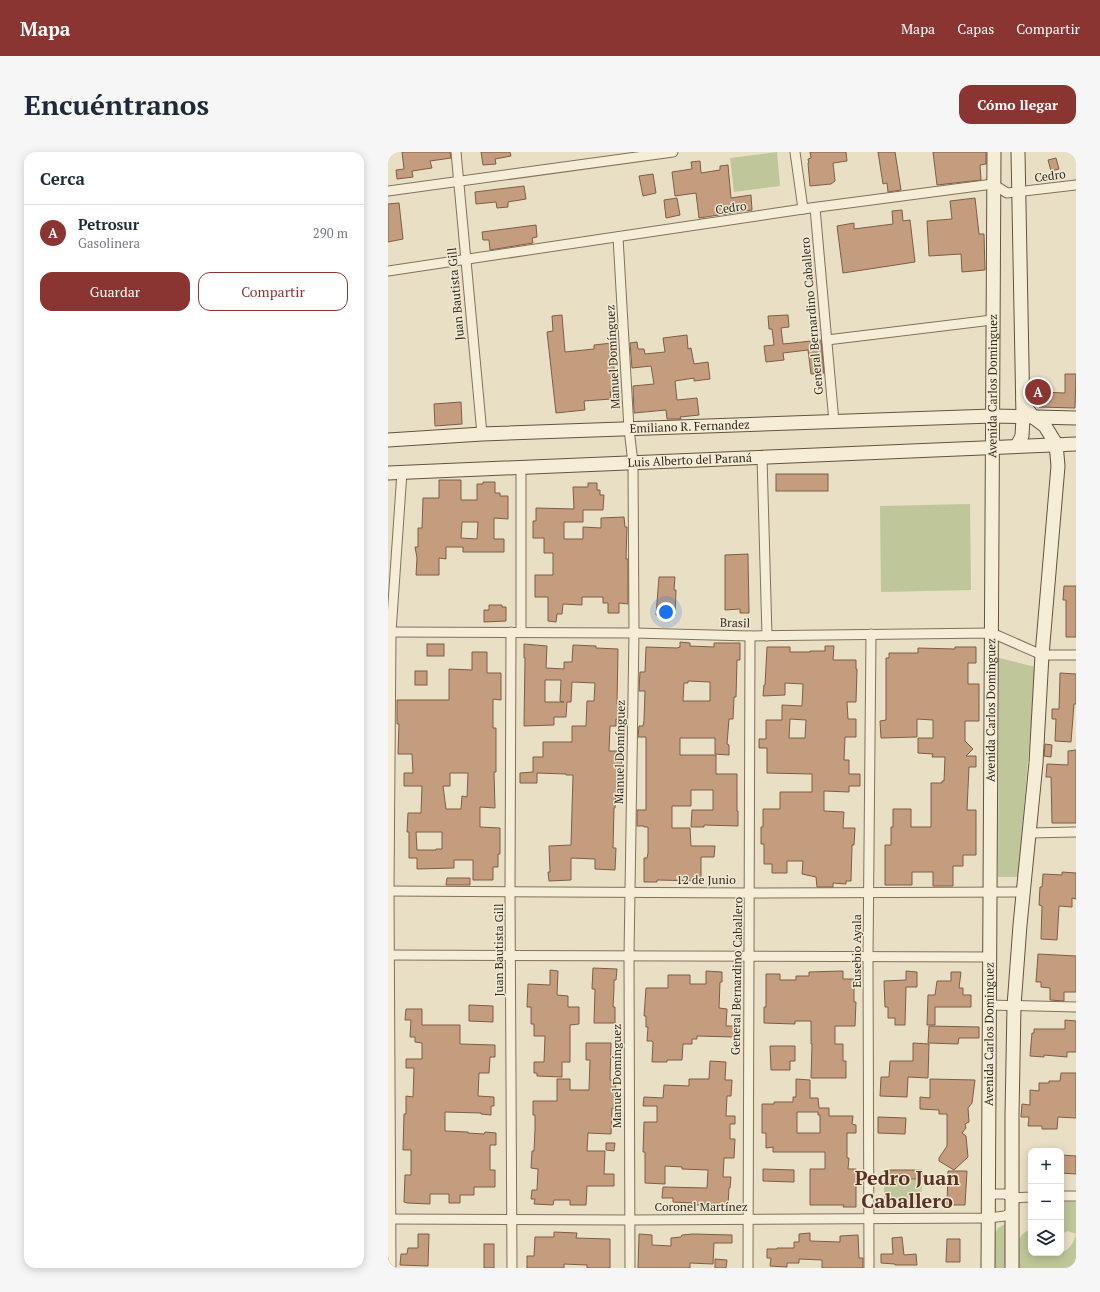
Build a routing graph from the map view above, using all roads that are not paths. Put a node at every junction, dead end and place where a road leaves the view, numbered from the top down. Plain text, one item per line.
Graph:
1 (456, 152) edge
2 (673, 152) edge
3 (795, 152) edge
4 (994, 152) edge
5 (1018, 152) edge
6 (458, 181) junction
7 (993, 184) junction
8 (1076, 185) edge
9 (388, 191) edge
10 (1018, 191) junction
11 (815, 208) junction
12 (803, 210) junction
13 (618, 237) junction
14 (465, 259) junction
15 (388, 271) edge
16 (992, 320) junction
17 (826, 340) junction
18 (992, 416) junction
19 (1028, 417) junction
20 (1076, 418) edge
21 (834, 422) junction
22 (629, 429) junction
23 (482, 434) junction
24 (388, 440) edge
25 (1056, 444) junction
26 (1076, 444) edge
27 (1017, 446) junction
28 (992, 447) junction
29 (762, 458) junction
30 (633, 463) junction
31 (522, 468) junction
32 (402, 472) junction
33 (388, 473) edge
34 (389, 632) edge
35 (516, 632) junction
36 (634, 633) junction
37 (992, 633) junction
38 (871, 634) junction
39 (750, 636) junction
40 (767, 636) junction
41 (1042, 655) junction
42 (1076, 655) edge
43 (1076, 832) edge
44 (1029, 833) junction
45 (389, 891) edge
46 (510, 892) junction
47 (630, 892) junction
48 (990, 892) junction
49 (1023, 892) junction
50 (750, 893) junction
51 (869, 893) junction
52 (389, 955) edge
53 (511, 955) junction
54 (629, 956) junction
55 (750, 956) junction
56 (868, 957) junction
57 (990, 957) junction
58 (989, 1005) junction
59 (1014, 1006) junction
60 (1076, 1006) edge
61 (988, 1196) junction
62 (1064, 1196) edge
63 (1076, 1196) edge
64 (1028, 1197) edge
65 (1013, 1198) junction
66 (1012, 1212) junction
67 (988, 1218) junction
68 (389, 1219) edge
69 (747, 1219) junction
70 (869, 1219) junction
71 (512, 1220) junction
72 (630, 1220) junction
73 (391, 1268) edge
74 (512, 1268) edge
75 (630, 1268) edge
76 (748, 1268) edge
77 (869, 1268) edge
78 (988, 1268) edge
79 (1012, 1268) edge

1 - 6 street, Juan Bautista Gill
2 - 6 street
3 - 12 street
4 - 7 main road, Avenida Carlos Dominguez
5 - 10 main road, Avenida Carlos Dominguez
6 - 9 street
6 - 14 street, Juan Bautista Gill
7 - 10 street, Cedro
7 - 11 street, Cedro
7 - 16 main road, Avenida Carlos Dominguez
8 - 10 street, Cedro
10 - 19 main road, Avenida Carlos Dominguez
11 - 12 street, Cedro
11 - 17 street, General Bernardino Caballero
12 - 13 street, Cedro
13 - 14 street, Cedro
13 - 22 street, Manuel Domínguez
14 - 15 street, Cedro
14 - 23 street, Juan Bautista Gill
16 - 17 street
16 - 18 main road, Avenida Carlos Dominguez
17 - 21 street, General Bernardino Caballero
18 - 19 main road, Emiliano R. Fernandez
18 - 21 main road, Emiliano R. Fernandez
18 - 28 main road, Avenida Carlos Dominguez
19 - 20 main road, Emiliano R. Fernandez
19 - 25 main road, Avenida Carlos Dominguez
19 - 27 main road
21 - 22 main road, Emiliano R. Fernandez
22 - 23 main road, Emiliano R. Fernandez
22 - 30 street, Manuel Domínguez
23 - 24 main road, Emiliano R. Fernandez
25 - 26 main road, Luis Alberto del Paraná
25 - 27 main road, Luis Alberto del Paraná
25 - 41 main road, Avenida Carlos Dominguez
27 - 28 main road, Luis Alberto del Paraná
28 - 29 main road, Luis Alberto del Paraná
28 - 37 main road, Avenida Carlos Dominguez
29 - 30 main road, Luis Alberto del Paraná
29 - 40 street
30 - 31 main road, Luis Alberto del Paraná
30 - 36 street, Manuel Domínguez
31 - 32 main road, Luis Alberto del Paraná
31 - 35 street, Juan Bautista Gill
32 - 33 main road, Luis Alberto del Paraná
32 - 34 street
34 - 35 street, Brasil
34 - 45 street
35 - 36 street, Brasil
35 - 46 street, Juan Bautista Gill
36 - 39 street, Brasil
36 - 47 street, Manuel Domínguez
37 - 38 street, Brasil
37 - 41 street, Brasil
37 - 48 main road, Avenida Carlos Dominguez
38 - 40 street, Brasil
38 - 51 street, Eusebio Ayala
39 - 40 street, Brasil
39 - 50 street, General Bernardino Caballero
41 - 42 street, Brasil
41 - 44 main road, Avenida Carlos Dominguez
43 - 44 street
44 - 49 main road, Avenida Carlos Dominguez
45 - 46 street, 12 de Junio
45 - 52 street
46 - 47 street, 12 de Junio
46 - 53 street, Juan Bautista Gill
47 - 50 street, 12 de Junio
47 - 54 street, Manuel Domínguez
48 - 49 street, 12 de Junio
48 - 51 street, 12 de Junio
48 - 57 main road, Avenida Carlos Dominguez
49 - 59 main road, Avenida Carlos Dominguez
50 - 51 street, 12 de Junio
50 - 55 street, General Bernardino Caballero
51 - 56 street, Eusebio Ayala
52 - 53 street
52 - 68 street
53 - 54 street
53 - 71 street, Juan Bautista Gill
54 - 55 street
54 - 72 street, Manuel Domínguez
55 - 56 street
55 - 69 street, General Bernardino Caballero
56 - 57 street
56 - 70 street, Eusebio Ayala
57 - 58 main road, Avenida Carlos Dominguez
58 - 59 street
58 - 61 main road, Avenida Carlos Dominguez
59 - 60 street
59 - 65 main road, Avenida Carlos Dominguez
61 - 65 street
61 - 67 main road, Avenida Carlos Dominguez
62 - 63 street
64 - 65 street
65 - 66 main road, Avenida Carlos Dominguez
66 - 67 street, Coronel Martínez
66 - 79 main road, Avenida Carlos Dominguez
67 - 70 street, Coronel Martínez
67 - 78 main road, Avenida Carlos Dominguez
68 - 71 street, Coronel Martínez
68 - 73 street
69 - 70 street, Coronel Martínez
69 - 72 street, Coronel Martínez
69 - 76 street, General Bernardino Caballero
70 - 77 street, Eusebio Ayala
71 - 72 street, Coronel Martínez
71 - 74 street, Juan Bautista Gill
72 - 75 street, Manuel Domínguez

